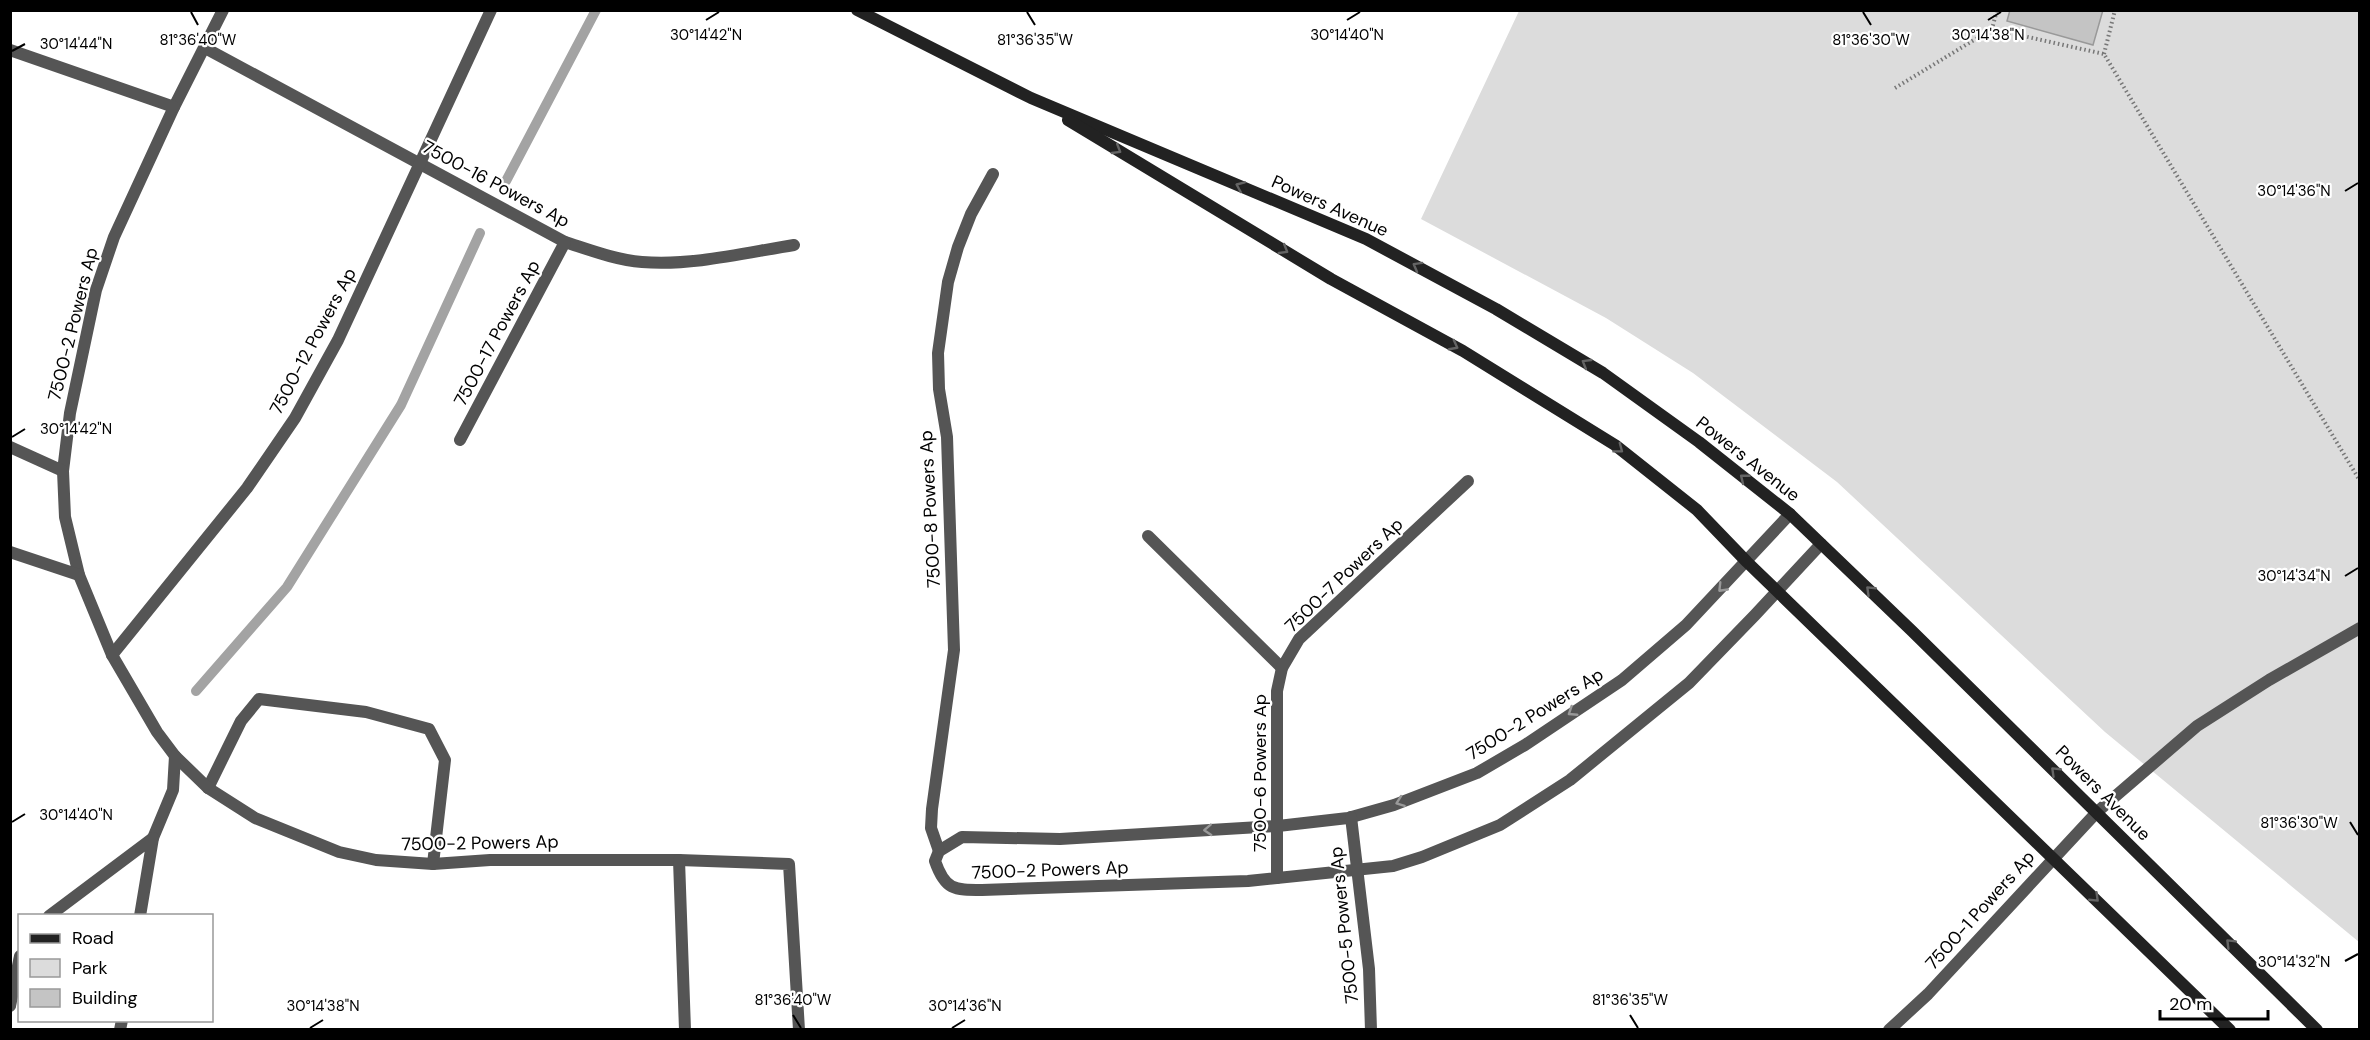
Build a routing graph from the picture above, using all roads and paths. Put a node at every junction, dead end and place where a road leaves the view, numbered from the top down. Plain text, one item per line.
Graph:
1 (223, 10) edge
2 (491, 10) edge
3 (857, 10) edge
4 (1997, 10) edge
5 (2115, 10) edge
6 (1992, 29) junction
7 (205, 48) junction
8 (10, 50) edge
9 (2104, 54) junction
10 (1895, 88) dead end
11 (1031, 98) junction
12 (174, 107) junction
13 (420, 164) junction
14 (993, 174) dead end
15 (565, 242) junction
16 (794, 245) dead end
17 (460, 440) dead end
18 (10, 447) edge
19 (63, 471) junction
20 (2360, 480) edge
21 (1468, 481) dead end
22 (1790, 514) junction
23 (1148, 536) dead end
24 (1821, 544) junction
25 (10, 552) edge
26 (1747, 562) junction
27 (79, 575) junction
28 (1778, 592) junction
29 (2360, 628) edge
30 (112, 655) junction
31 (1282, 668) junction
32 (175, 756) junction
33 (208, 788) junction
34 (2097, 812) junction
35 (1351, 817) junction
36 (1278, 826) junction
37 (153, 838) junction
38 (939, 851) junction
39 (2053, 857) junction
40 (679, 860) junction
41 (434, 864) junction
42 (1356, 870) junction
43 (1277, 878) junction
44 (50, 914) edge
45 (140, 914) edge
46 (18, 966) edge
47 (10, 1006) edge
48 (685, 1029) edge
49 (799, 1029) edge
50 (1371, 1029) edge
51 (1889, 1029) edge
52 (2230, 1029) edge
53 (2317, 1029) edge

1 - 7 street, 7500-2 Powers Ap
2 - 13 street, 7500-12 Powers Ap
3 - 11 street, Powers Avenue
4 - 6 path
5 - 9 path
6 - 9 path
6 - 10 path
7 - 12 street, 7500-2 Powers Ap
7 - 13 street, 7500-16 Powers Ap
8 - 12 street
9 - 20 path
22 -> 11 street, Powers Avenue
11 -> 26 street, Powers Avenue
12 - 19 street, 7500-2 Powers Ap
13 - 15 street, 7500-16 Powers Ap
13 - 30 street, 7500-12 Powers Ap
14 - 38 street, 7500-8 Powers Ap
15 - 16 street, 7500-16 Powers Ap
15 - 17 street, 7500-17 Powers Ap
18 - 19 street
19 - 27 street, 7500-2 Powers Ap
21 - 31 street, 7500-7 Powers Ap
22 - 24 street, Powers Avenue
22 - 26 street, 7500-2 Powers Ap
23 - 31 street
24 - 28 street, 7500-2 Powers Ap
34 -> 24 street, Powers Avenue
25 - 27 street
26 - 28 street, Powers Avenue
26 -> 35 street, 7500-2 Powers Ap
27 - 30 street, 7500-2 Powers Ap
28 - 39 street, Powers Avenue
28 - 42 street, 7500-2 Powers Ap
29 - 34 street, 7500-1 Powers Ap
30 - 32 street, 7500-2 Powers Ap
31 - 36 street, 7500-6 Powers Ap
32 - 33 street, 7500-2 Powers Ap
32 - 37 street
33 - 41 street, 7500-2 Powers Ap
33 - 41 street
34 - 39 street, 7500-1 Powers Ap
53 -> 34 street, Powers Avenue
35 - 36 street, 7500-2 Powers Ap
35 - 42 street, 7500-5 Powers Ap
36 -> 38 street, 7500-2 Powers Ap
36 - 43 street, 7500-6 Powers Ap
37 - 44 street
37 - 45 street
38 - 43 street, 7500-2 Powers Ap
39 - 51 street, 7500-1 Powers Ap
39 -> 52 street, Powers Avenue
40 - 41 street, 7500-2 Powers Ap
40 - 48 street
40 - 49 street, 7500-2 Powers Ap
42 - 43 street, 7500-2 Powers Ap
42 - 50 street, 7500-5 Powers Ap
46 - 47 street

